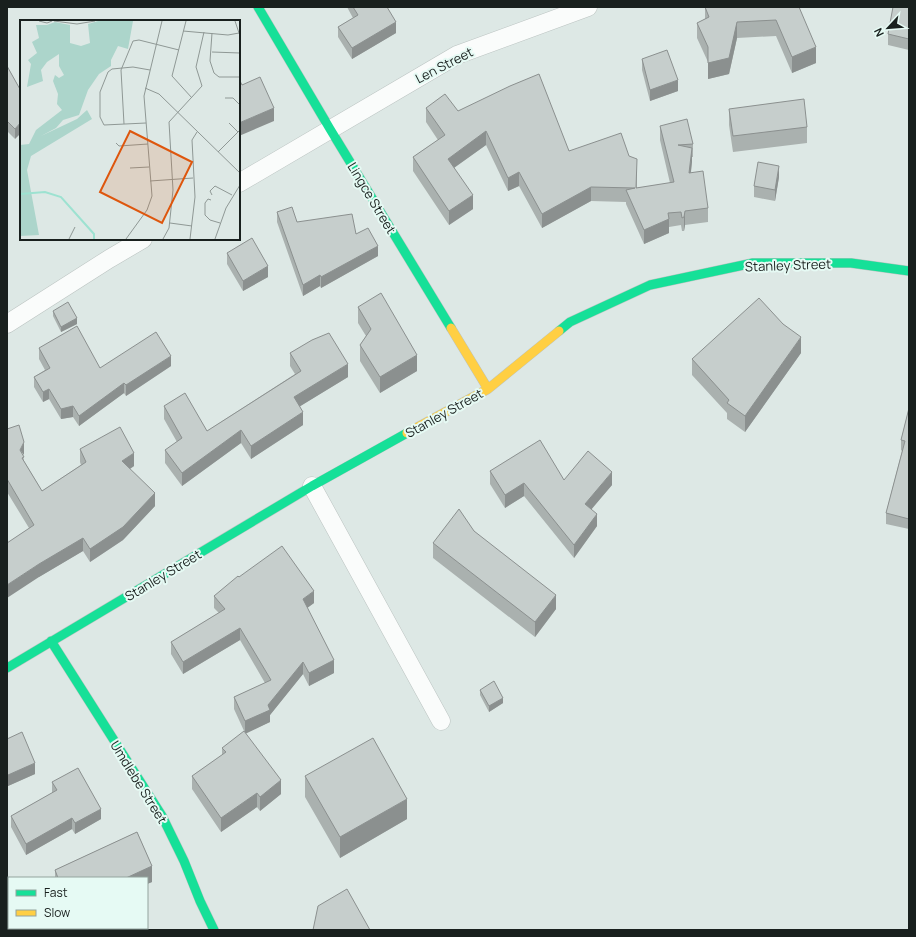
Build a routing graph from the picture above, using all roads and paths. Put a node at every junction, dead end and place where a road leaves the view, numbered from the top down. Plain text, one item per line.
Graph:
1 (258, 7) edge
2 (588, 7) edge
3 (330, 129) junction
4 (240, 182) edge
5 (141, 240) edge
6 (909, 271) edge
7 (7, 324) edge
8 (488, 389) junction
9 (312, 486) junction
10 (51, 641) junction
11 (7, 668) edge
12 (441, 721) dead end
13 (214, 930) edge

1 - 3 street, Lingce Street
2 - 3 street, Len Street
3 - 4 street, Len Street
3 - 8 street, Lingce Street
5 - 7 street
6 - 8 street, Stanley Street
8 - 9 street, Stanley Street
9 - 10 street, Stanley Street
9 - 12 street
10 - 11 street, Stanley Street
10 - 13 street, Umdlebe Street

